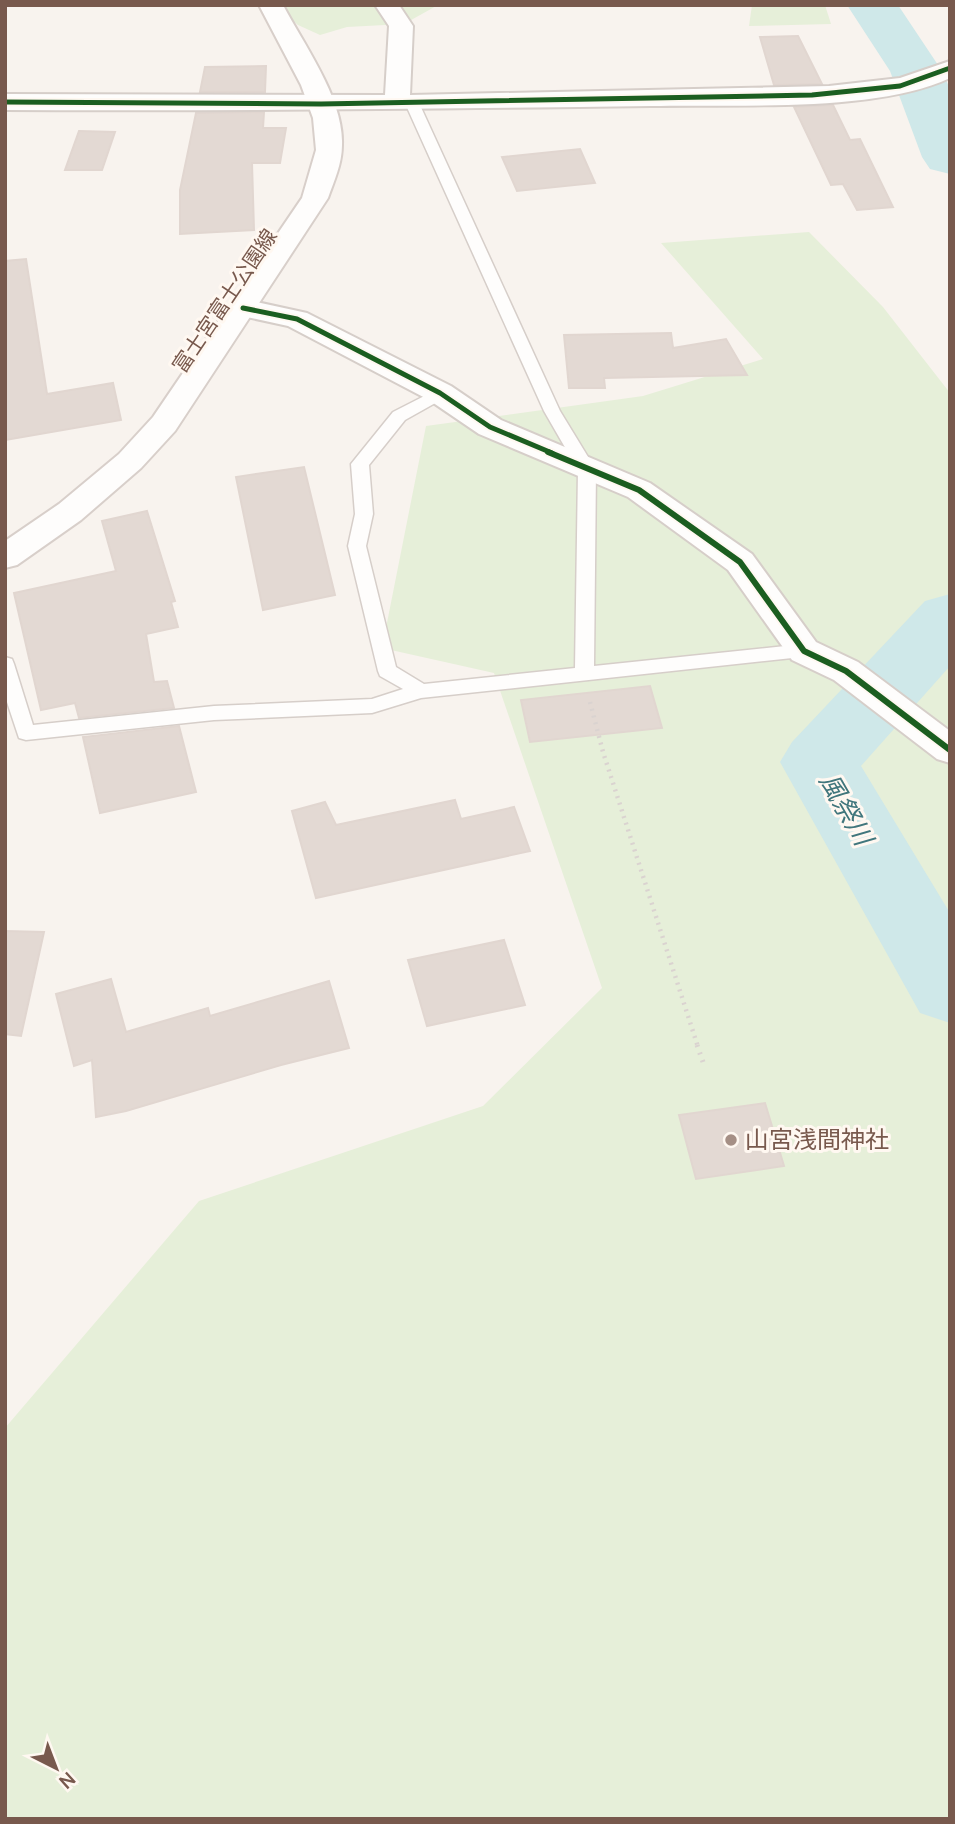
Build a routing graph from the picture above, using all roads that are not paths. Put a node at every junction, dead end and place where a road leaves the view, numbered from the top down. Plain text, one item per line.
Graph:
1 (271, 5) edge
2 (387, 5) edge
3 (950, 68) edge
4 (5, 102) edge
5 (405, 102) junction
6 (321, 104) junction
7 (243, 308) junction
8 (440, 393) junction
9 (587, 470) junction
10 (5, 557) edge
11 (804, 651) junction
12 (5, 664) edge
13 (584, 674) junction
14 (421, 691) junction
15 (950, 750) edge

1 - 6 street, 富士宮富士公園線
2 - 5 street
3 - 5 street
4 - 6 street
5 - 6 street
5 - 9 lane
6 - 7 street, 富士宮富士公園線
7 - 8 street
7 - 10 street, 富士宮富士公園線
8 - 9 street
8 - 14 lane
9 - 11 street
9 - 13 lane
11 - 13 lane
11 - 15 street
12 - 14 lane
13 - 14 lane

